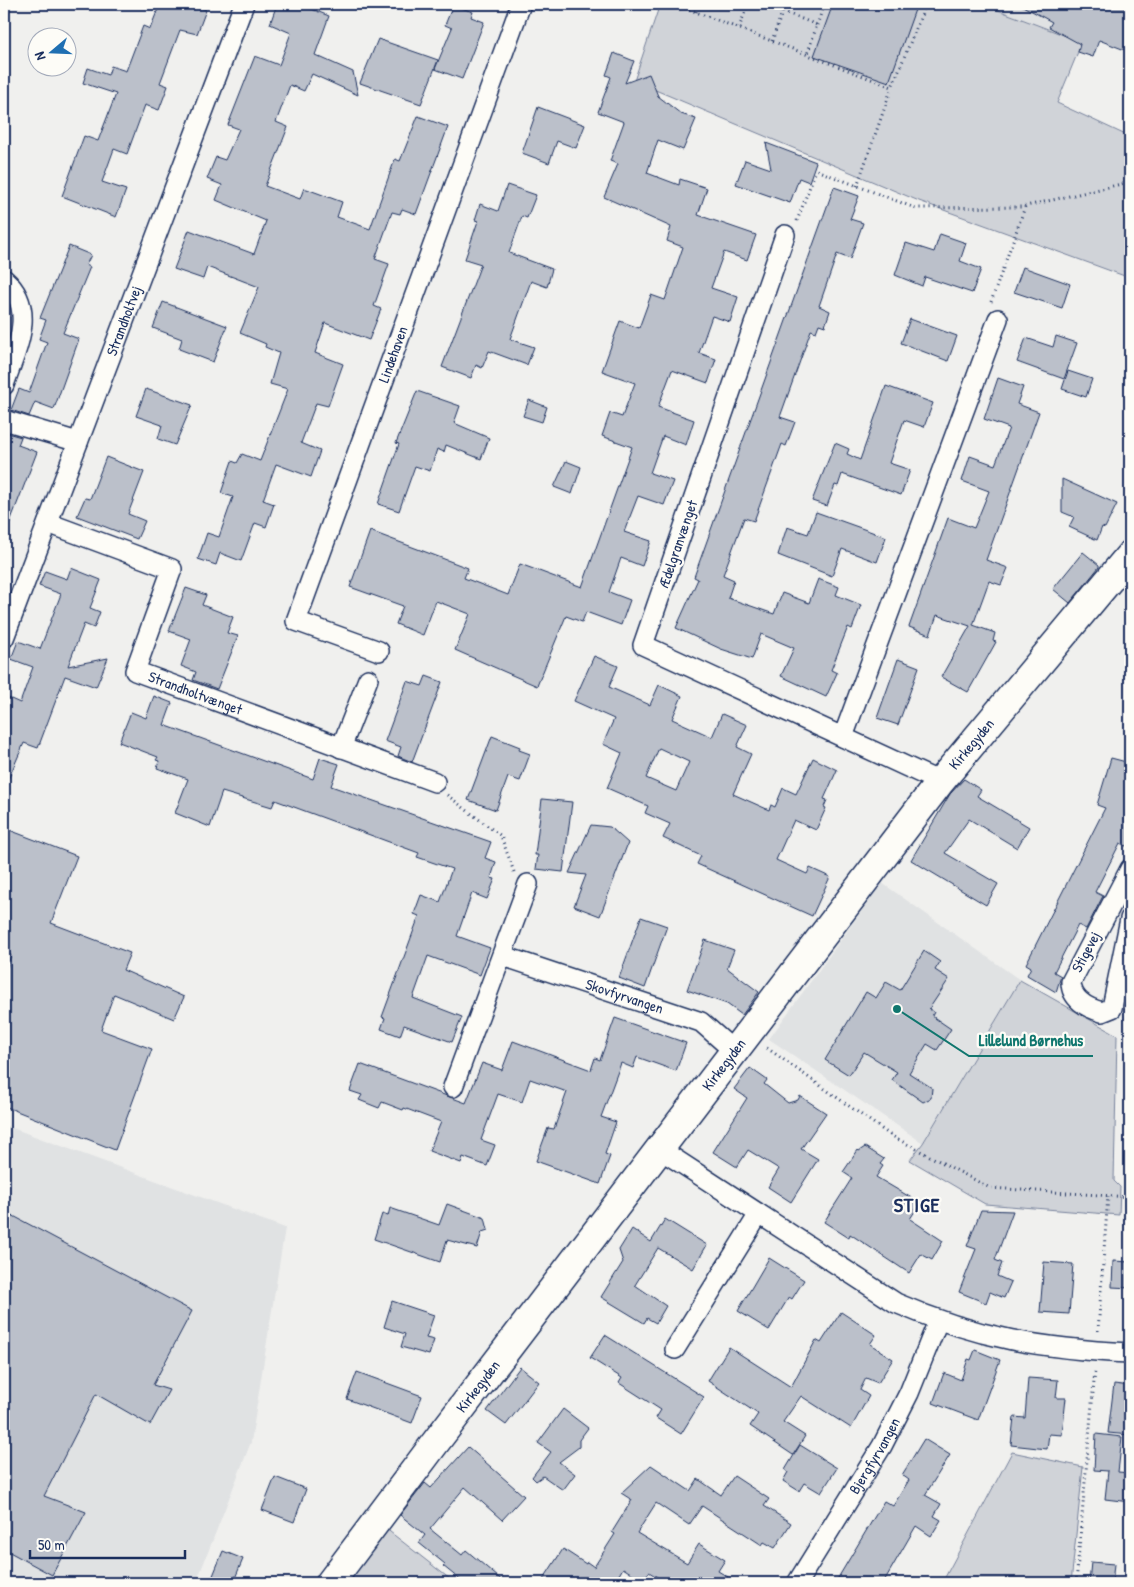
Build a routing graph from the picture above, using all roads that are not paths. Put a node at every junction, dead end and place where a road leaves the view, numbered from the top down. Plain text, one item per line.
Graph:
1 (244, 4) edge
2 (522, 4) edge
3 (785, 235) road end
4 (4, 279) edge
5 (998, 319) road end
6 (4, 385) edge
7 (4, 420) edge
8 (78, 442) junction
9 (48, 523) junction
10 (1130, 555) edge
11 (4, 638) edge
12 (379, 651) dead end
13 (368, 679) dead end
14 (843, 737) junction
15 (341, 748) junction
16 (435, 782) road end
17 (940, 782) junction
18 (1130, 869) edge
19 (526, 891) road end
20 (1130, 919) edge
21 (503, 956) junction
22 (742, 1043) junction
23 (453, 1087) dead end
24 (660, 1150) junction
25 (759, 1214) junction
26 (938, 1321) junction
27 (675, 1349) dead end
28 (1130, 1353) edge
29 (330, 1583) edge
30 (797, 1583) edge

1 - 8 street, Strandholtvej
2 - 12 street, Lindehaven
3 - 14 street, Ædelgranvænget
4 - 6 street
5 - 14 street
7 - 8 street
8 - 9 street, Strandholtvej
9 - 11 street, Strandholtvej
9 - 15 street, Strandholtvænget
10 - 17 street, Kirkegyden
13 - 15 street
14 - 17 street, Ædelgranvænget
15 - 16 street, Strandholtvænget
17 - 22 street, Kirkegyden
18 - 20 street, Stigevej
19 - 21 street
21 - 22 street, Skovfyrvangen
21 - 23 street
22 - 24 street, Kirkegyden
24 - 25 street
24 - 29 street, Kirkegyden
25 - 26 street
25 - 27 street
26 - 28 street
26 - 30 street, Bjergfyrvangen

